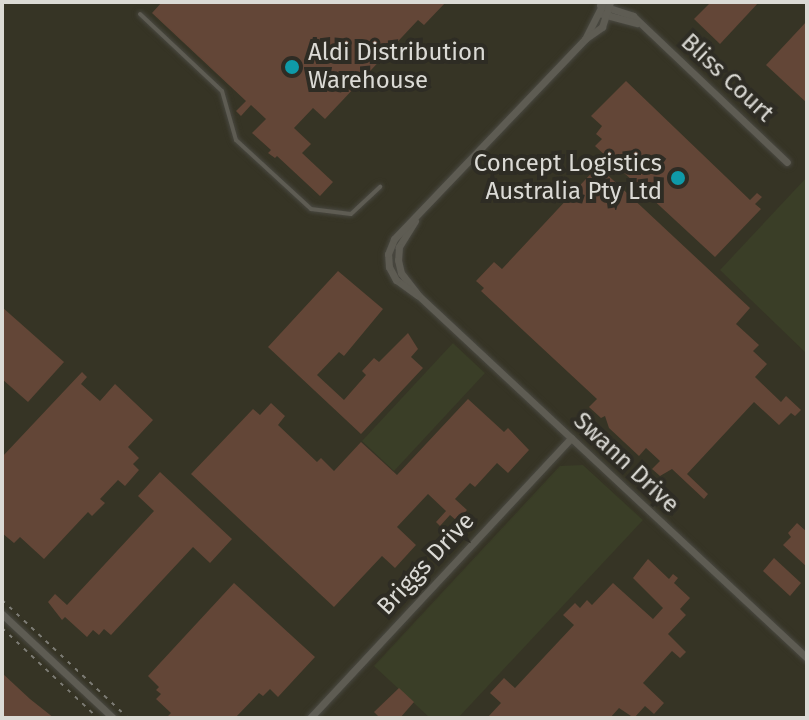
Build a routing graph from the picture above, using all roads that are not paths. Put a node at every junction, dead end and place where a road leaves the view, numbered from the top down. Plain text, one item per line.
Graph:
1 (600, 7) edge
2 (609, 8) edge
3 (140, 14) dead end
4 (585, 39) junction
5 (787, 162) dead end
6 (380, 187) dead end
7 (571, 438) junction
8 (2, 614) edge
9 (807, 658) edge
10 (113, 718) edge
11 (310, 718) edge

1 - 2 street, Bliss Court
1 - 4 street, Swann Drive
2 - 4 street, Swann Drive
2 - 5 street, Bliss Court
3 - 6 lane
4 - 7 street, Swann Drive
7 - 9 street, Swann Drive
7 - 11 street, Briggs Drive
8 - 10 street

